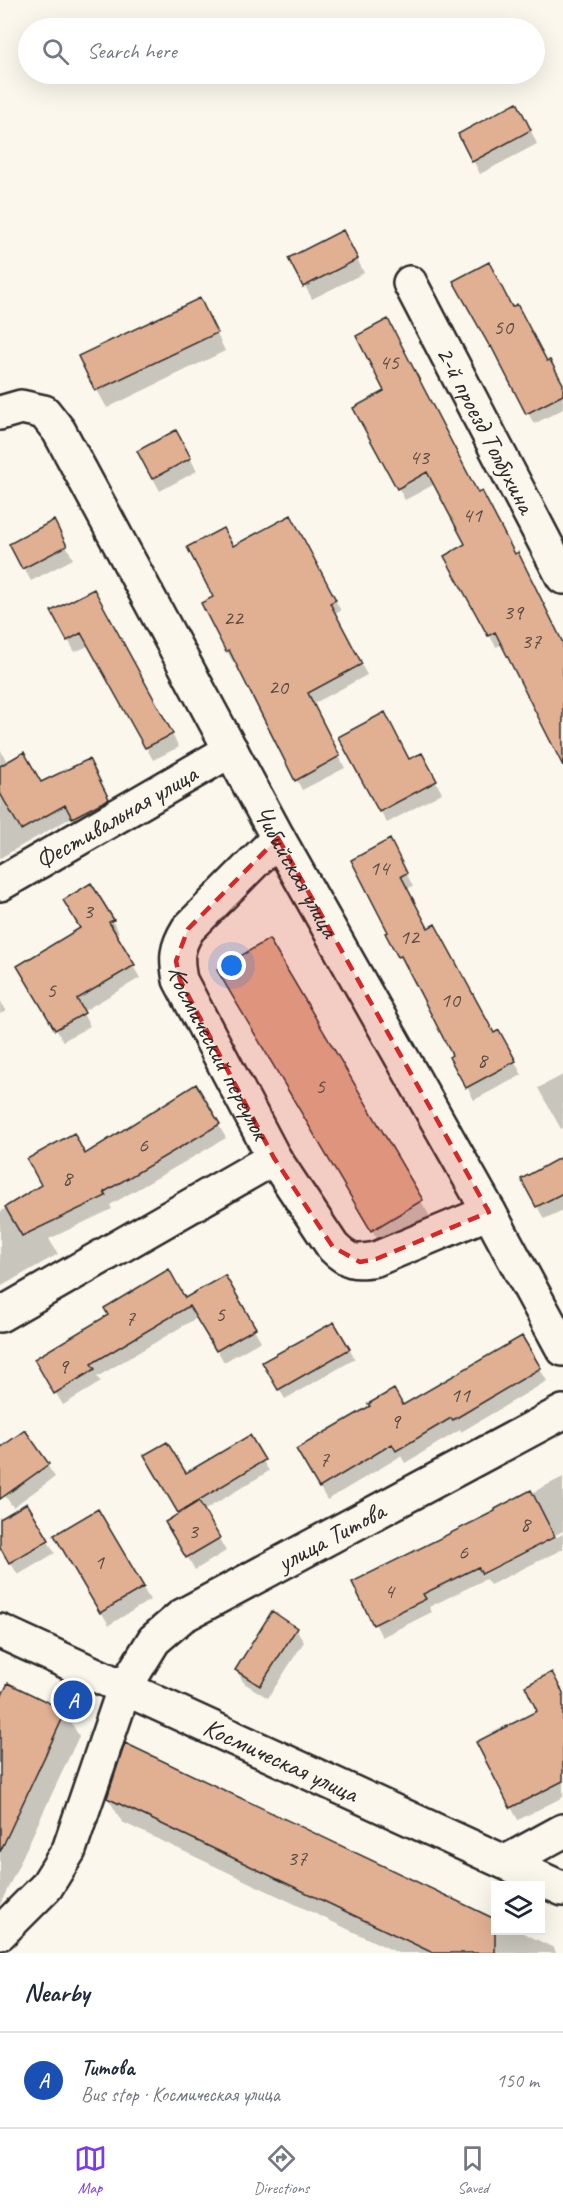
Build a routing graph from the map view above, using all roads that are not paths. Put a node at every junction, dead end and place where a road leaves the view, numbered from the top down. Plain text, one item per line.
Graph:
1 (410, 283) dead end
2 (10, 410) edge
3 (563, 577) edge
4 (231, 750) junction
5 (278, 838) junction
6 (0, 884) edge
7 (274, 1158) junction
8 (489, 1212) junction
9 (0, 1316) edge
10 (563, 1349) edge
11 (563, 1412) edge
12 (0, 1631) edge
13 (124, 1689) junction
14 (563, 1831) edge
15 (506, 1862) junction
16 (563, 1889) edge
17 (0, 1933) edge

1 - 3 street, 2-й проезд Толбухина
2 - 4 street, Чибийская улица
4 - 5 street, Чибийская улица
4 - 6 street, Фестивальная улица
5 - 7 street, Космический переулок
5 - 8 street, Чибийская улица
7 - 8 street, Космический переулок
7 - 9 street, Космический переулок
8 - 10 street, Чибийская улица
11 - 13 street, улица Титова
12 - 13 street, Космическая улица
13 - 15 street, Космическая улица
13 - 17 street, улица Титова
14 - 15 street
15 - 16 street, Космическая улица

